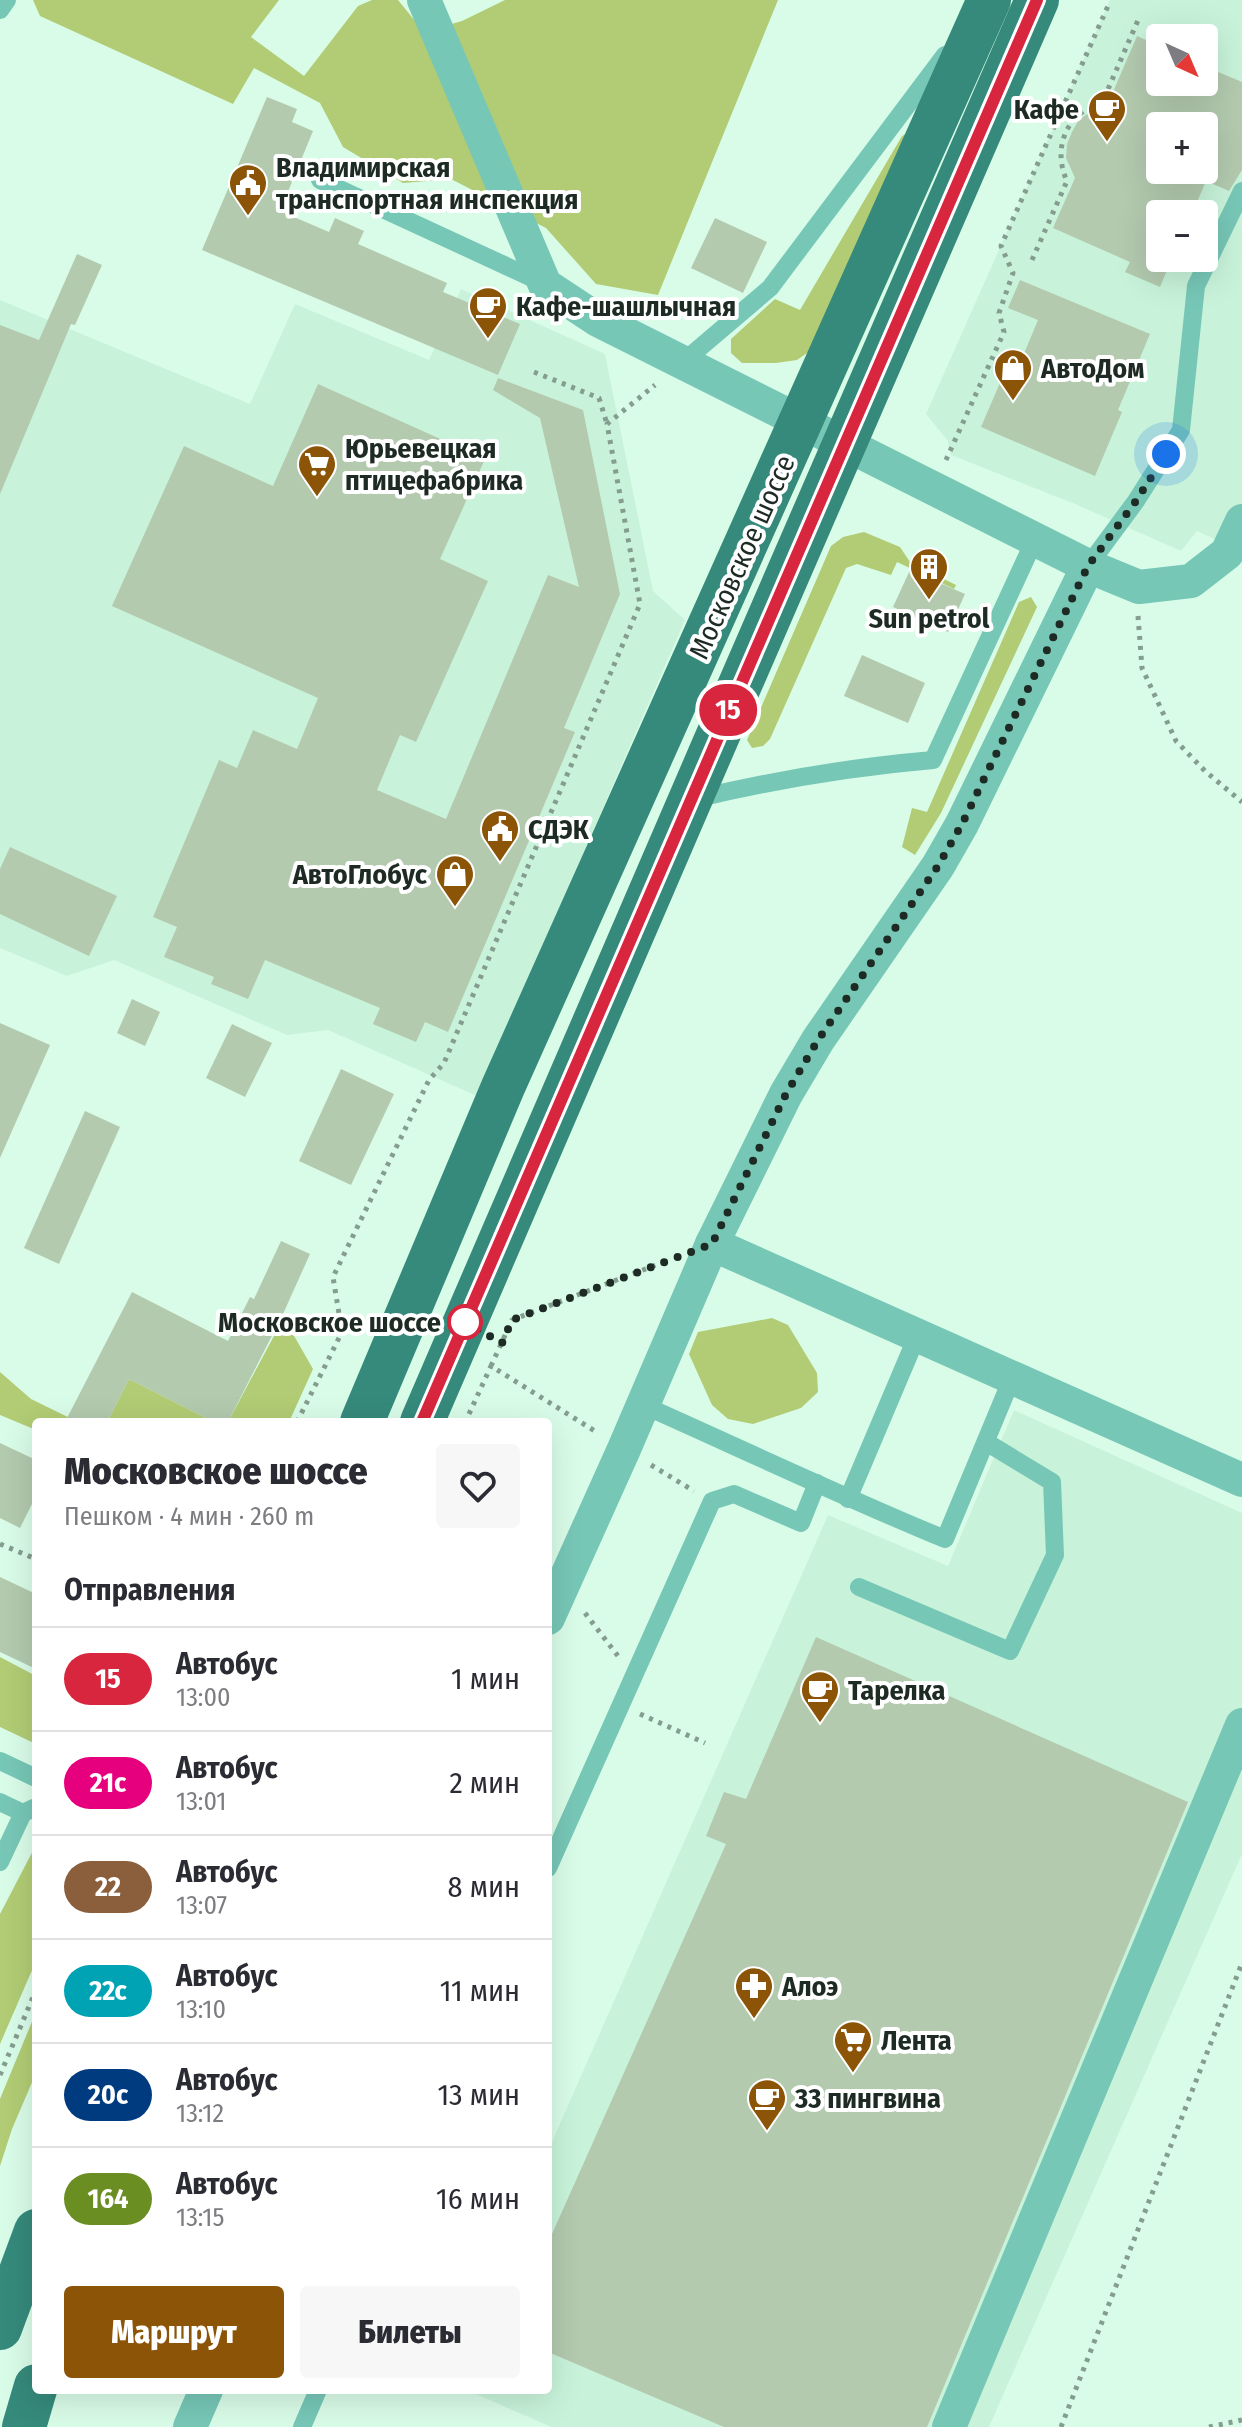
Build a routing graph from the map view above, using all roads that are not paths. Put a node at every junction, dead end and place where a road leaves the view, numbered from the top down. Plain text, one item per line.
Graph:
1 (7, 0) edge
2 (424, 0) edge
3 (986, 0) edge
4 (1037, 0) edge
5 (0, 10) edge
6 (320, 180) dead end
7 (1242, 191) edge
8 (545, 285) junction
9 (683, 362) junction
10 (802, 422) junction
11 (846, 444) junction
12 (1242, 521) edge
13 (1035, 539) junction
14 (1088, 566) junction
15 (688, 801) junction
16 (712, 1244) junction
17 (917, 1336) junction
18 (1012, 1378) junction
19 (643, 1405) junction
20 (364, 1418) edge
21 (424, 1418) edge
22 (986, 1442) junction
23 (1242, 1480) edge
24 (817, 1483) junction
25 (848, 1499) junction
26 (859, 1587) dead end
27 (552, 1609) edge
28 (1242, 1725) edge
29 (0, 1761) edge
30 (32, 1776) edge
31 (0, 1802) edge
32 (30, 1810) edge
33 (2, 1853) edge
34 (552, 1859) edge
35 (32, 2242) edge
36 (0, 2328) edge
37 (204, 2394) edge
38 (316, 2394) edge
39 (190, 2427) edge
40 (302, 2427) edge
41 (949, 2427) edge

1 - 5 lane
2 - 8 street
3 - 9 lane
3 - 10 highway, Московское шоссе
4 - 11 highway, Московское шоссе
6 - 8 lane
7 - 14 lane
8 - 9 street
9 - 10 street
10 - 11 street
10 - 20 highway, Московское шоссе
11 - 13 street
11 - 15 highway, Московское шоссе
12 - 14 street
13 - 14 street
13 - 15 lane
14 - 16 street
15 - 21 highway, Московское шоссе
16 - 17 street
16 - 19 street
17 - 18 street
17 - 25 lane
18 - 22 lane
18 - 23 street
19 - 24 lane
19 - 27 street
22 - 25 lane
22 - 26 lane
24 - 25 lane
24 - 34 lane
28 - 41 street
29 - 30 lane
31 - 32 lane
32 - 33 lane
35 - 36 highway
37 - 39 street
38 - 40 lane

